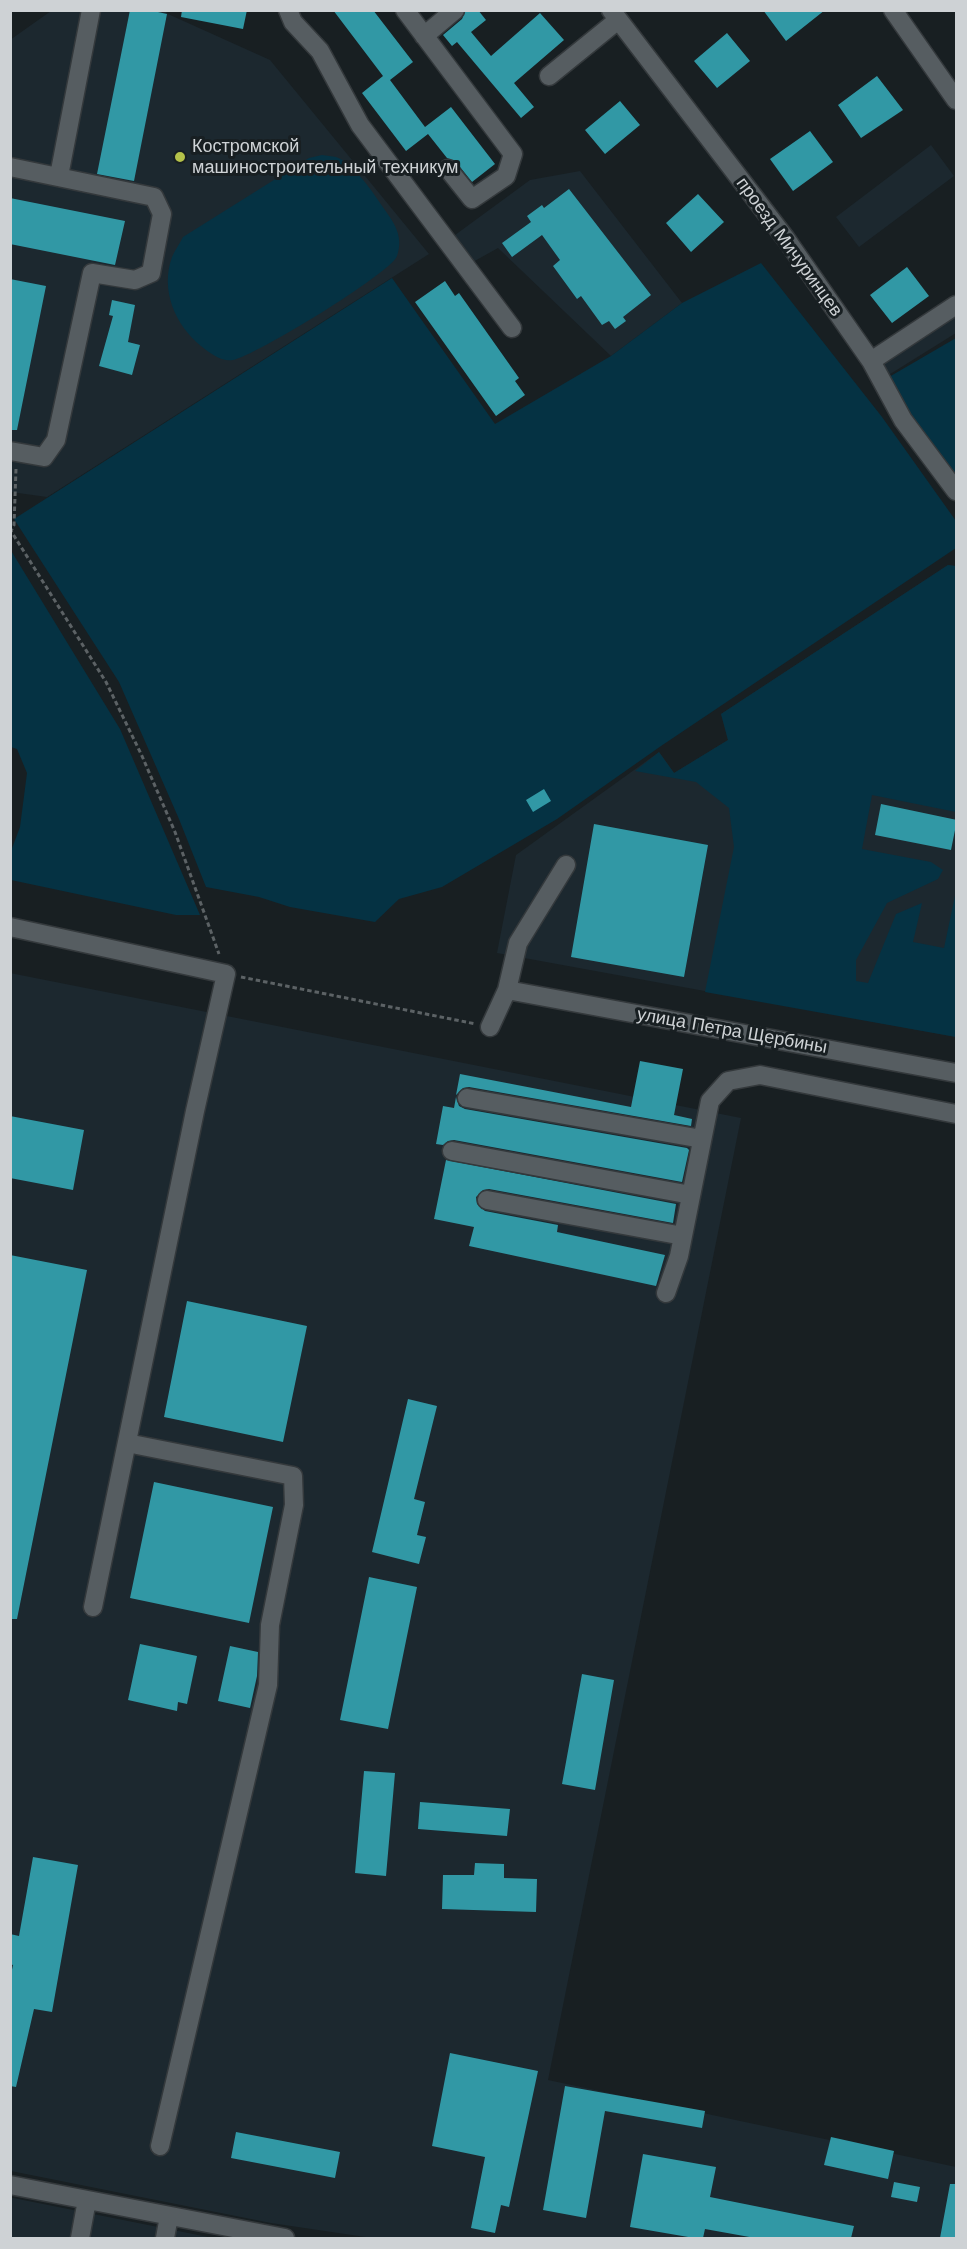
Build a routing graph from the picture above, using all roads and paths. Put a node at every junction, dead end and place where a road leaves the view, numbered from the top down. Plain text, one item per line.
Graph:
1 (90, 10) edge
2 (288, 10) edge
3 (405, 10) edge
4 (455, 10) edge
5 (893, 10) edge
6 (615, 15) edge
7 (424, 36) junction
8 (549, 76) dead end
9 (957, 100) edge
10 (10, 167) edge
11 (448, 169) dead end
12 (59, 176) junction
13 (957, 305) edge
14 (512, 328) dead end
15 (871, 362) junction
16 (14, 452) edge
17 (957, 491) edge
18 (566, 865) dead end
19 (10, 927) edge
20 (226, 974) junction
21 (507, 990) junction
22 (490, 1027) joint
23 (957, 1073) edge
24 (467, 1098) dead end
25 (957, 1114) edge
26 (702, 1139) junction
27 (452, 1151) dead end
28 (691, 1195) junction
29 (487, 1200) dead end
30 (683, 1236) junction
31 (666, 1293) dead end
32 (127, 1443) junction
33 (93, 1607) dead end
34 (160, 2146) dead end
35 (10, 2184) edge
36 (87, 2199) junction
37 (169, 2216) junction
38 (80, 2238) edge
39 (165, 2238) edge
40 (285, 2238) edge

1 - 12 street
2 - 14 street
3 - 7 street
4 - 7 street
5 - 9 street
6 - 8 street
6 - 15 street, проезд Мичуринцев
7 - 11 street
10 - 12 street
12 - 16 street
13 - 15 street
15 - 17 street, проезд Мичуринцев
16 - 20 path
18 - 21 street
19 - 20 street
20 - 22 path
20 - 32 street
21 - 22 street
21 - 23 street, улица Петра Щербины
24 - 26 street
25 - 26 street
26 - 28 street
27 - 28 street
28 - 30 street
29 - 30 street
30 - 31 street
32 - 33 street
32 - 34 street
35 - 36 street
36 - 37 street
36 - 38 street
37 - 39 street
37 - 40 street

